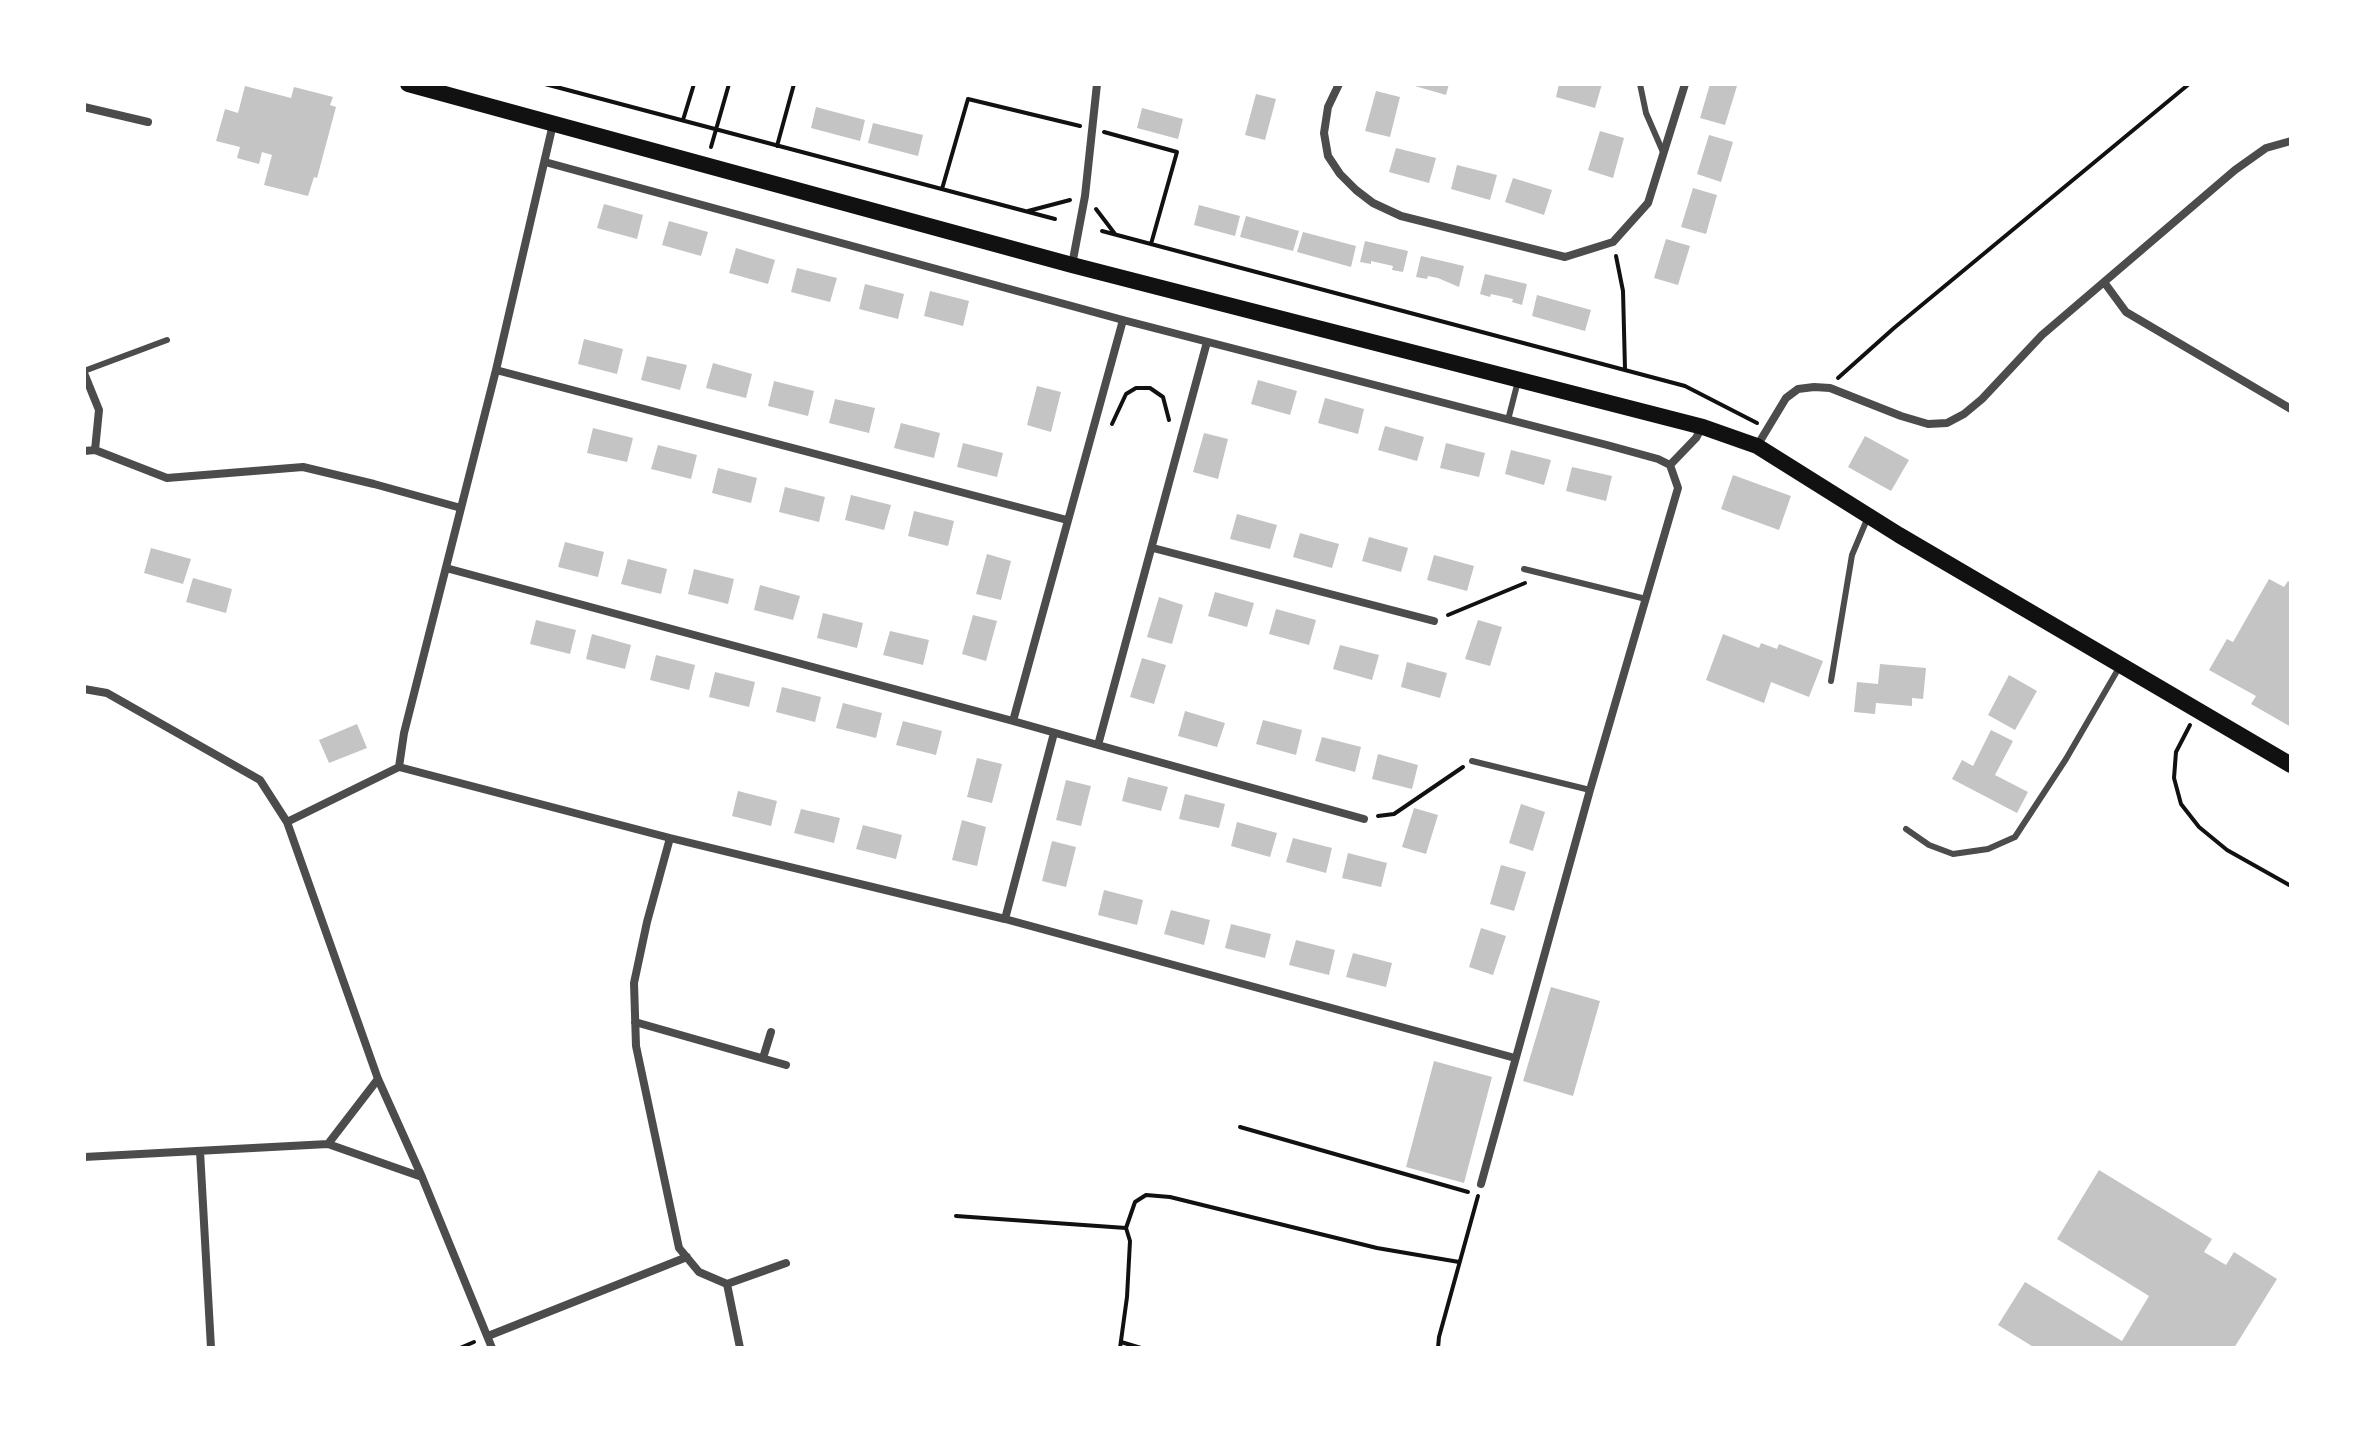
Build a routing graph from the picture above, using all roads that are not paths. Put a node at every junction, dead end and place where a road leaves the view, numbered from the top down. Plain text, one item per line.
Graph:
1 (408, 84) edge
2 (1097, 84) edge
3 (1339, 84) edge
4 (1640, 84) edge
5 (1685, 84) edge
6 (84, 107) edge
7 (148, 122) dead end
8 (553, 124) junction
9 (2291, 141) edge
10 (1664, 153) junction
11 (545, 162) junction
12 (1072, 265) junction
13 (2104, 282) junction
14 (1123, 320) junction
15 (167, 340) dead end
16 (1207, 342) junction
17 (496, 370) junction
18 (84, 372) edge
19 (1518, 381) junction
20 (2291, 409) edge
21 (1508, 420) junction
22 (1703, 427) junction
23 (1757, 446) junction
24 (95, 450) junction
25 (84, 451) edge
26 (1670, 465) junction
27 (461, 508) junction
28 (1868, 516) junction
29 (1067, 520) junction
30 (1153, 548) junction
31 (446, 568) junction
32 (1524, 569) dead end
33 (1646, 599) junction
34 (1434, 621) road end
35 (2120, 666) junction
36 (1831, 681) dead end
37 (84, 689) edge
38 (1013, 721) junction
39 (1054, 733) junction
40 (1098, 745) junction
41 (1472, 761) road end
42 (2291, 765) edge
43 (399, 767) junction
44 (1590, 790) junction
45 (1364, 819) road end
46 (287, 822) junction
47 (1906, 829) dead end
48 (670, 838) junction
49 (1005, 919) junction
50 (635, 1022) junction
51 (771, 1032) dead end
52 (763, 1058) junction
53 (1515, 1058) junction
54 (786, 1065) dead end
55 (378, 1079) junction
56 (328, 1144) junction
57 (200, 1151) junction
58 (84, 1157) edge
59 (422, 1177) junction
60 (1481, 1184) road end
61 (687, 1257) junction
62 (786, 1263) dead end
63 (727, 1284) junction
64 (488, 1336) junction
65 (211, 1348) edge
66 (492, 1348) edge
67 (740, 1348) edge

1 - 8 main road
2 - 12 street
3 - 10 street
4 - 10 lane
5 - 10 street
6 - 7 street
8 - 11 street
8 - 12 main road
9 - 13 street
11 - 14 street
11 - 17 street
12 - 19 main road
13 - 20 street
13 - 23 street
14 - 16 street
14 - 29 street
15 - 18 lane
16 - 21 street
16 - 30 street
17 - 27 street
17 - 29 street
18 - 24 street
19 - 21 lane
19 - 22 main road
21 - 26 street
22 - 23 main road
22 - 26 street
23 - 28 main road
24 - 25 street
24 - 27 street
26 - 33 street
27 - 31 street
28 - 35 main road
28 - 36 lane
29 - 38 street
30 - 34 street
30 - 40 street
31 - 38 street
31 - 43 street
32 - 33 lane
33 - 44 street
35 - 42 main road
35 - 47 lane
37 - 46 street
38 - 39 street
39 - 40 street
39 - 49 street
40 - 45 street
41 - 44 lane
43 - 46 street
43 - 48 street
44 - 53 street
46 - 55 street
48 - 49 street
48 - 50 street
49 - 53 street
50 - 52 street
50 - 61 street
51 - 52 street
52 - 54 street
53 - 60 street
55 - 56 street
55 - 59 street
56 - 57 street
56 - 59 street
57 - 58 street
57 - 65 street
59 - 64 street
61 - 63 street
61 - 64 street
62 - 63 street
63 - 67 street
64 - 66 street

